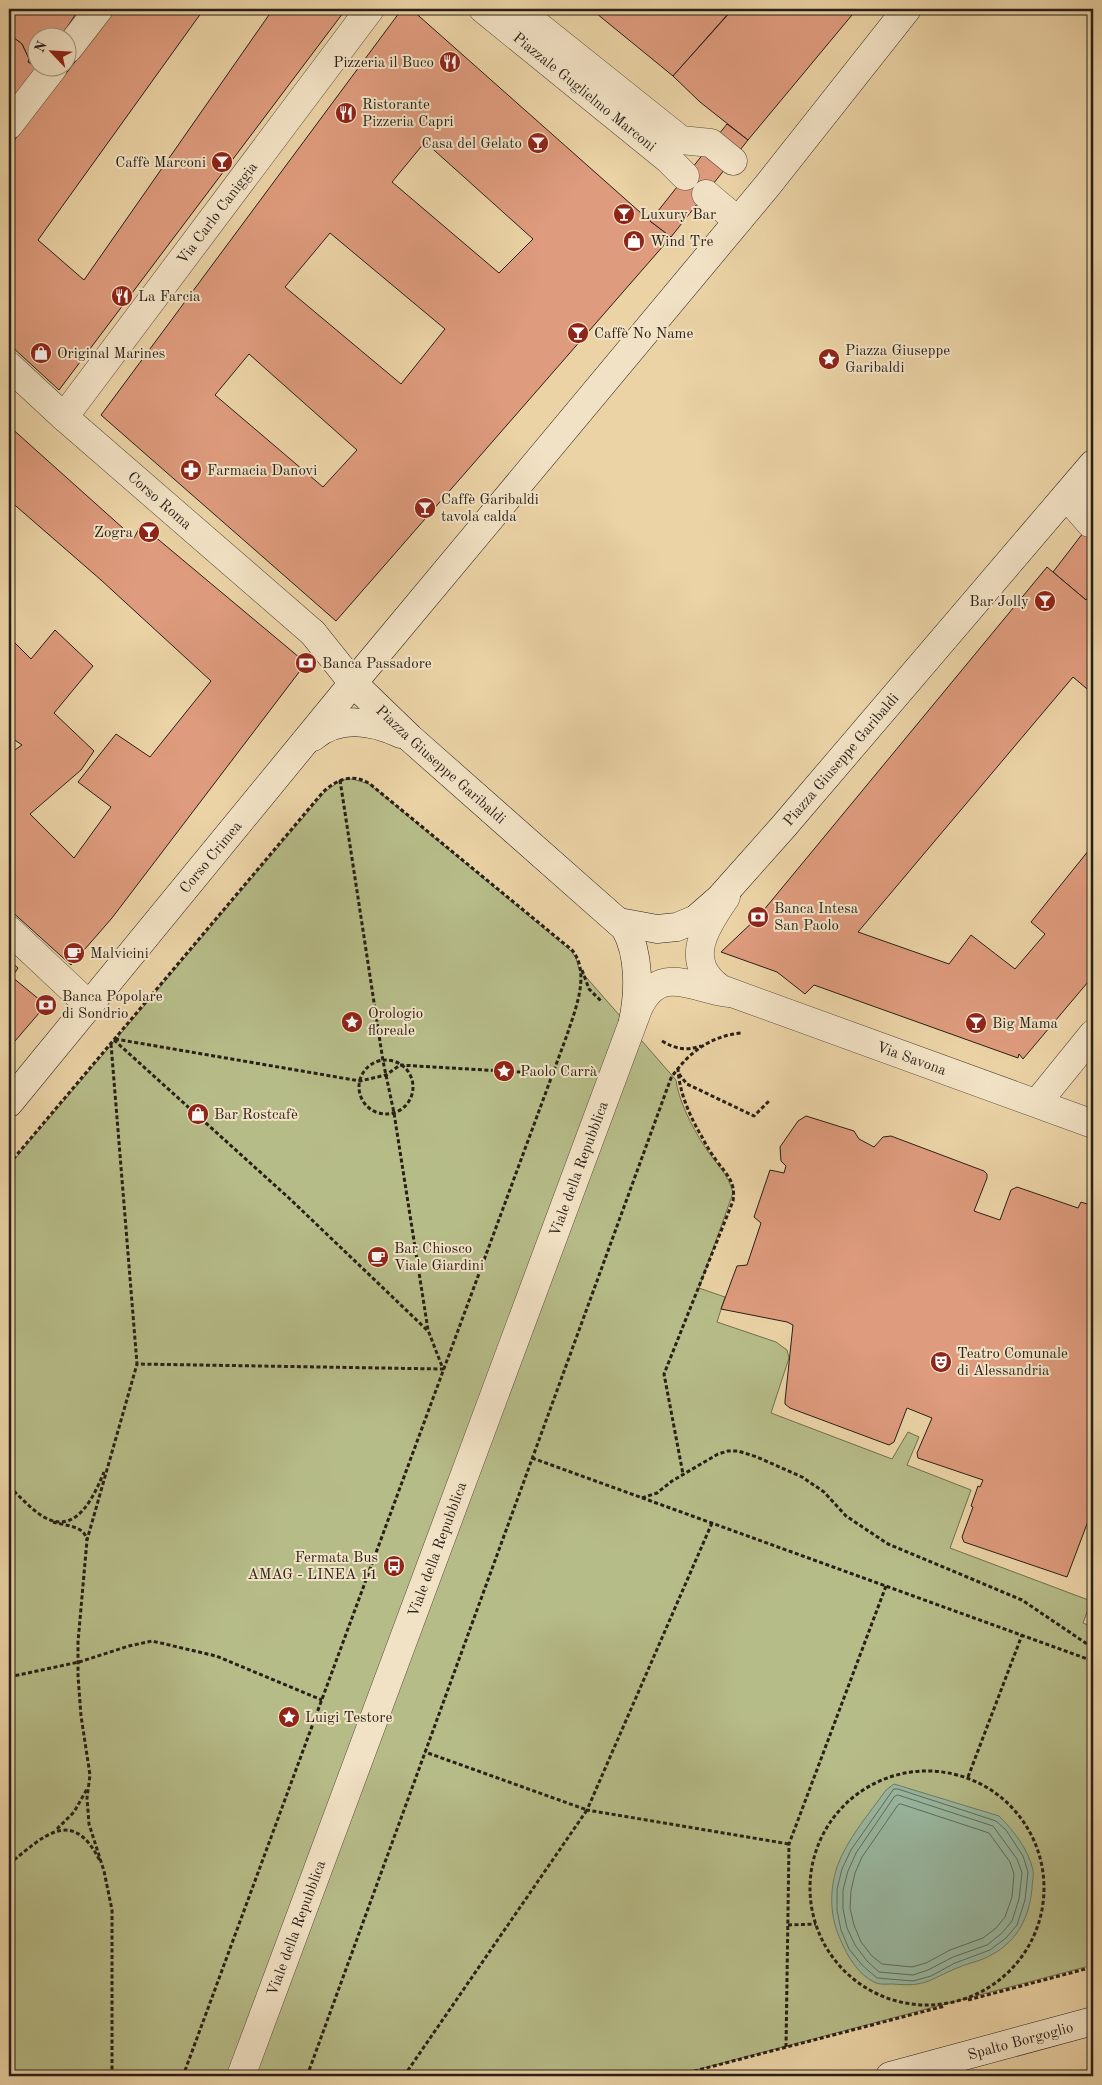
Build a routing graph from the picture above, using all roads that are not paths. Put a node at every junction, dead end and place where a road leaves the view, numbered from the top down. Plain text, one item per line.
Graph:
1 (99, 9) edge
2 (370, 9) edge
3 (483, 9) edge
4 (517, 9) edge
5 (907, 9) edge
6 (78, 36) edge
7 (45, 78) edge
8 (9, 124) edge
9 (733, 161) dead end
10 (685, 176) dead end
11 (706, 194) dead end
12 (738, 220) junction
13 (9, 366) edge
14 (64, 417) junction
15 (1093, 464) edge
16 (1093, 473) edge
17 (1090, 524) dead end
18 (353, 683) junction
19 (410, 738) junction
20 (304, 745) junction
21 (743, 873) junction
22 (619, 922) junction
23 (9, 930) edge
24 (728, 993) junction
25 (90, 1006) junction
26 (633, 1022) junction
27 (1093, 1034) edge
28 (9, 1103) edge
29 (1037, 1103) junction
30 (1093, 1124) edge
31 (1093, 2021) edge
32 (241, 2076) edge
33 (890, 2076) edge

1 - 6 street
2 - 14 street, Via Carlo Caniggia
3 - 10 street, Piazzale Guglielmo Marconi
4 - 9 street
5 - 12 street, Corso Crimea
7 - 8 street
11 - 12 street
12 - 18 street, Corso Crimea
13 - 14 street, Corso Roma
14 - 18 street, Corso Roma
15 - 21 street, Piazza Giuseppe Garibaldi
16 - 17 street
18 - 19 street, Piazza Giuseppe Garibaldi
18 - 20 street, Corso Crimea
19 - 20 street
19 - 22 street, Piazza Giuseppe Garibaldi
20 - 25 street, Corso Crimea
21 - 22 street
21 - 24 street
22 - 26 street
23 - 25 street
24 - 26 street
24 - 29 street, Via Savona
25 - 28 street, Corso Crimea
26 - 32 street, Viale della Repubblica
27 - 29 street
29 - 30 street, Via Savona
31 - 33 street, Spalto Borgoglio

